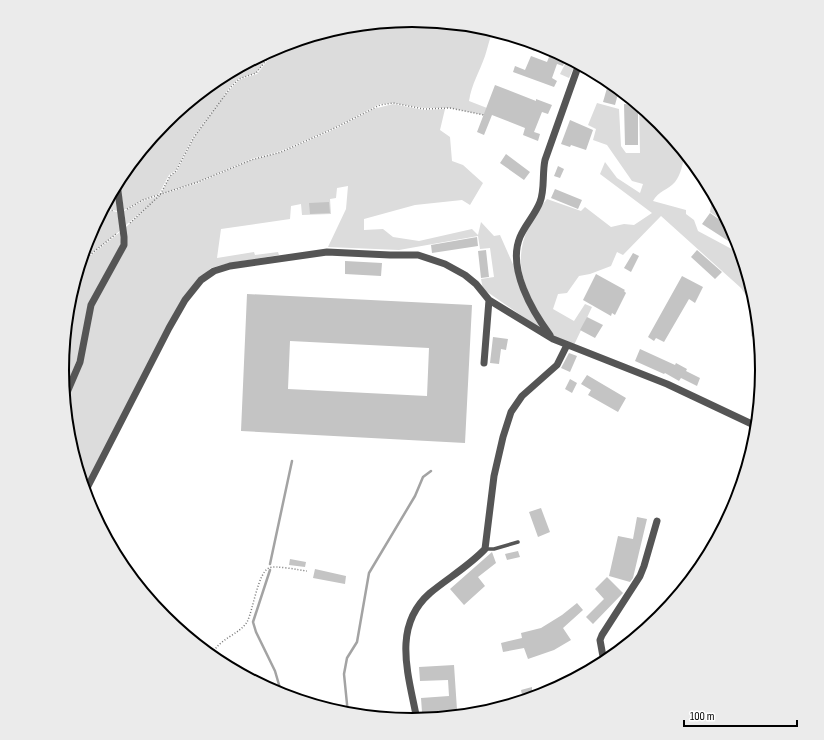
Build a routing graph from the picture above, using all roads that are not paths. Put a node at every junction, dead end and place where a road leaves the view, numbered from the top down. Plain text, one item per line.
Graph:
1 (577, 69) edge
2 (118, 193) edge
3 (489, 300) junction
4 (553, 339) junction
5 (567, 345) junction
6 (484, 363) dead end
7 (70, 386) edge
8 (750, 423) edge
9 (89, 485) edge
10 (657, 522) dead end
11 (518, 542) dead end
12 (485, 549) junction
13 (603, 655) edge
14 (415, 713) edge

1 - 4 street
2 - 7 street
3 - 4 street
3 - 6 street
3 - 9 street
4 - 5 street
5 - 8 street
5 - 12 street
10 - 13 street
11 - 12 lane
12 - 14 street

